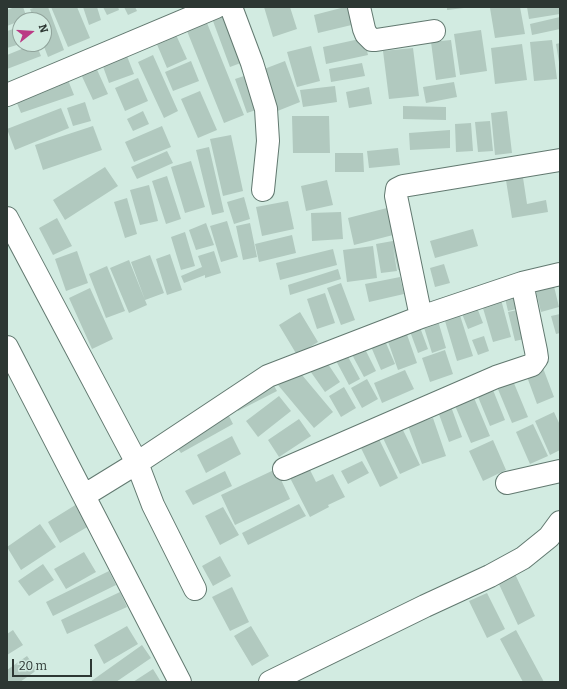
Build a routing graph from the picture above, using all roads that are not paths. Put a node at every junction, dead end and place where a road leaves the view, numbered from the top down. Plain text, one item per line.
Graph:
1 (216, 7) edge
2 (232, 7) edge
3 (359, 7) edge
4 (434, 31) dead end
5 (7, 95) edge
6 (560, 160) edge
7 (263, 190) dead end
8 (7, 218) edge
9 (560, 274) edge
10 (522, 283) junction
11 (421, 317) junction
12 (7, 347) edge
13 (134, 465) junction
14 (284, 469) dead end
15 (560, 474) edge
16 (507, 483) dead end
17 (91, 491) junction
18 (560, 522) edge
19 (195, 589) dead end
20 (180, 682) edge
21 (270, 682) edge

1 - 5 street
2 - 7 street
3 - 4 street
6 - 11 street
8 - 13 street
9 - 10 street
10 - 11 street
10 - 14 street
11 - 13 street
12 - 17 street
13 - 17 street
13 - 19 street
15 - 16 street
17 - 20 street
18 - 21 street

